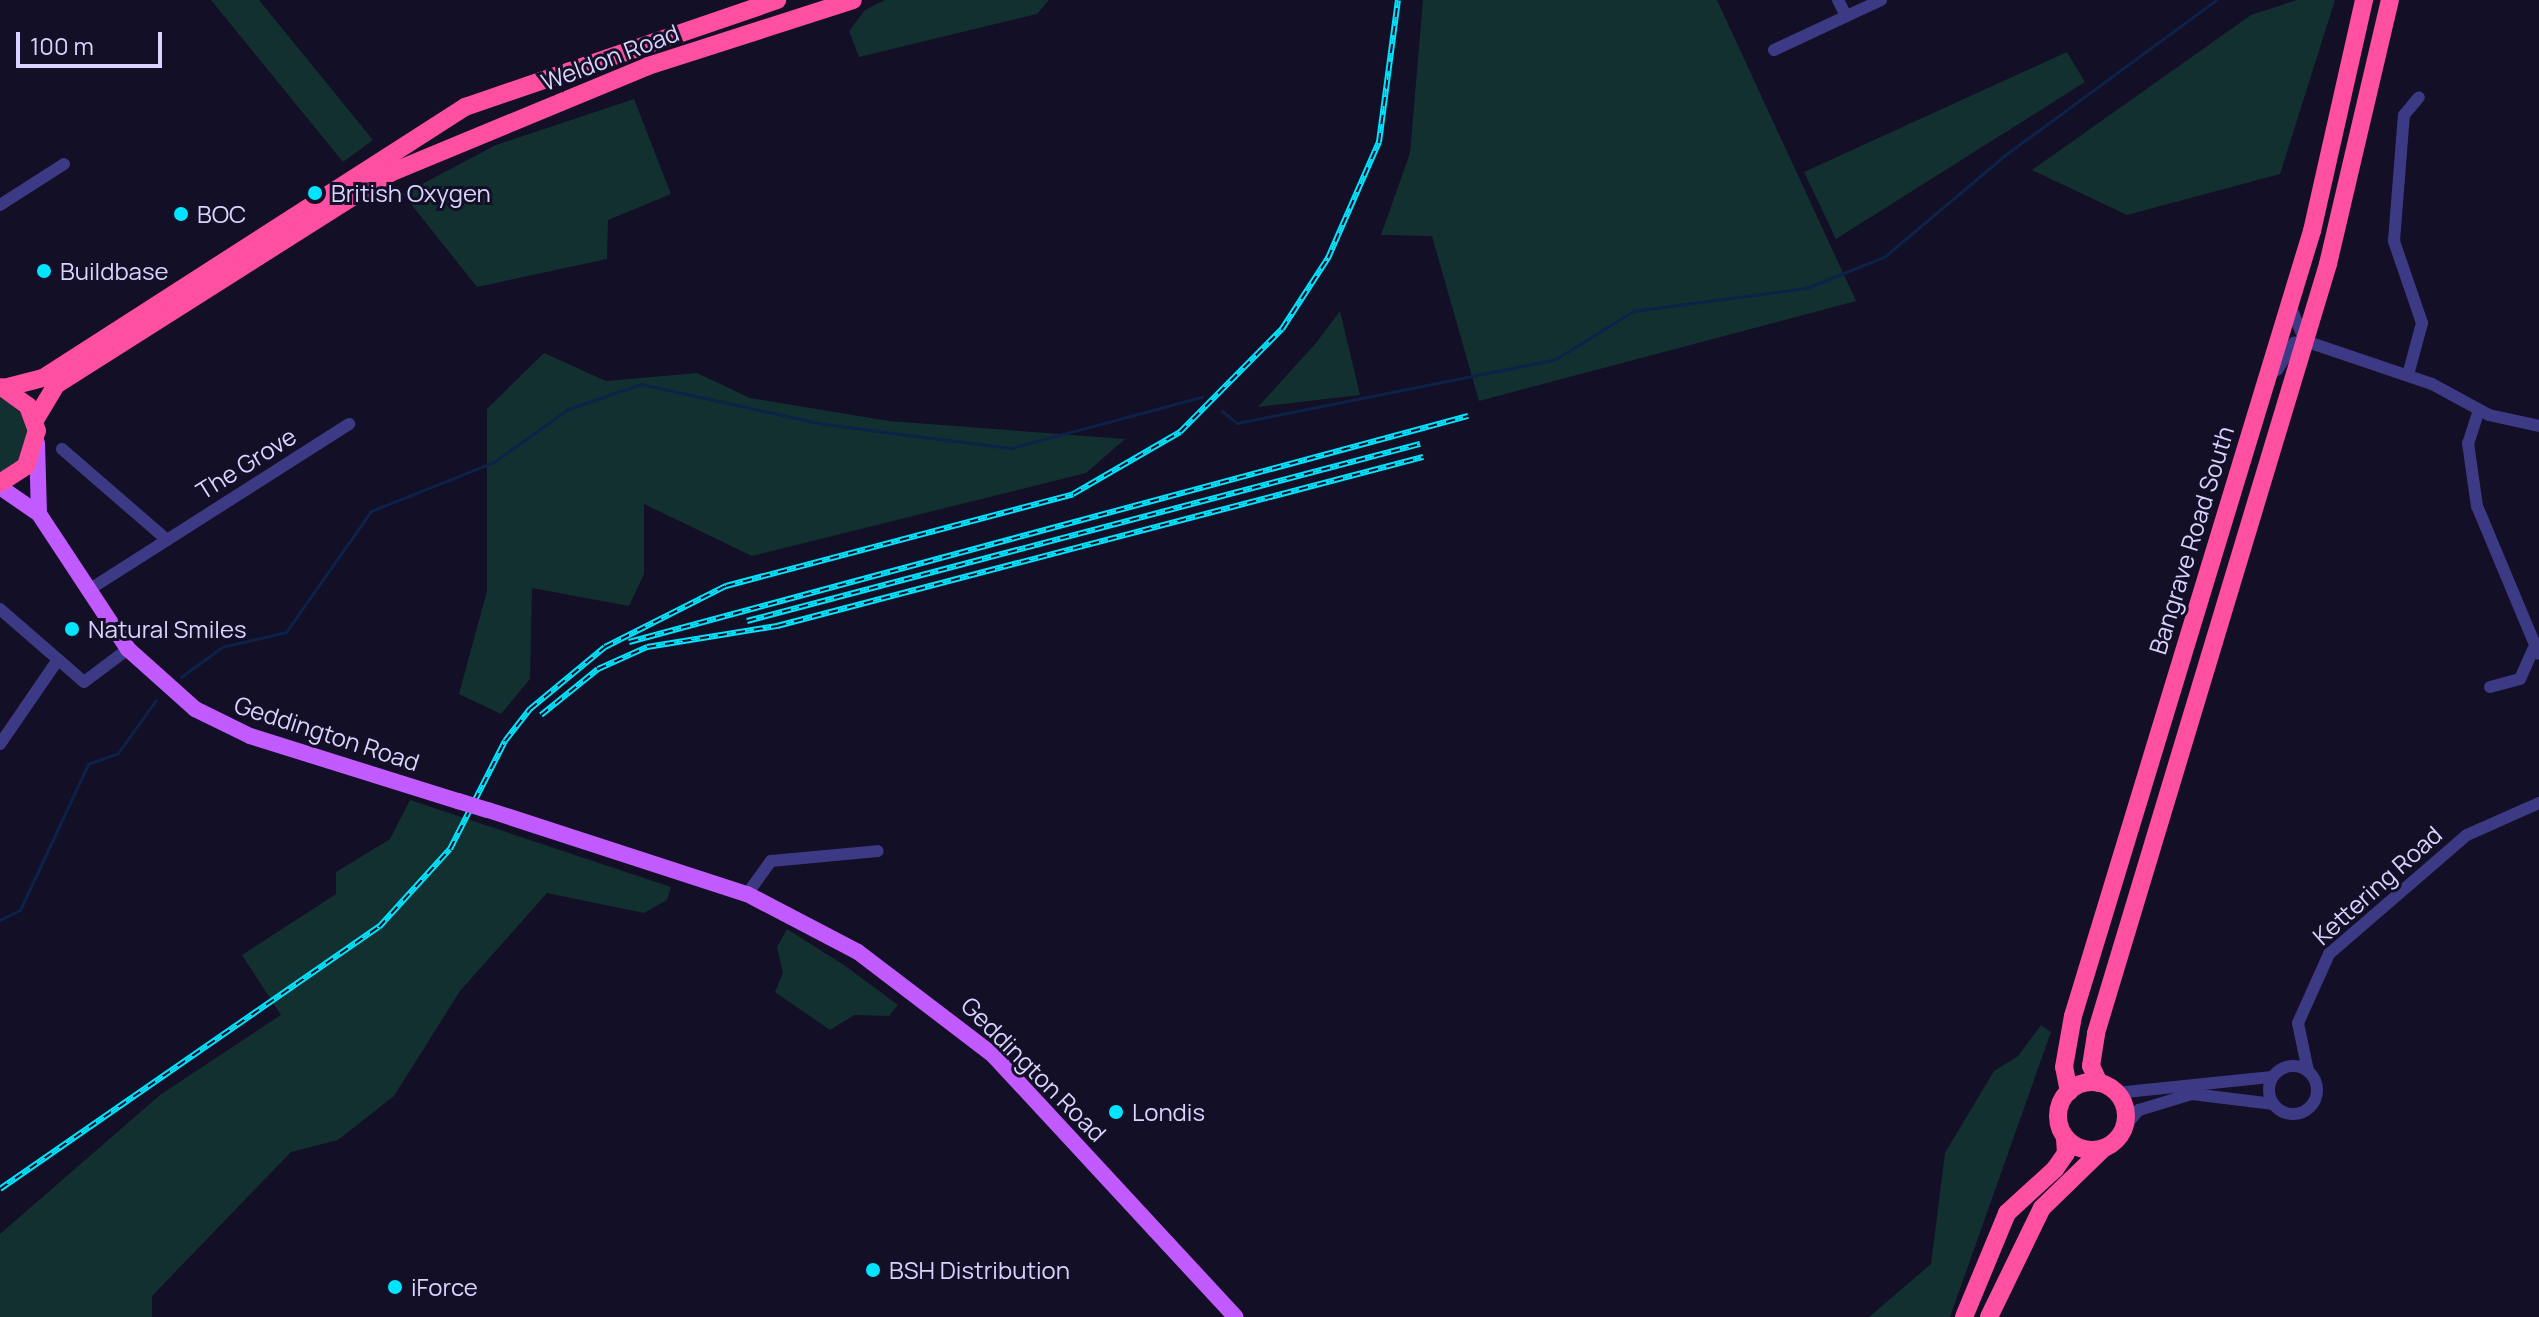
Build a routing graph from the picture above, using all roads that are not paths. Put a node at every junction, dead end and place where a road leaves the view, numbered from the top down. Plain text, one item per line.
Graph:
1 (777, 0) edge
2 (853, 0) edge
3 (1838, 0) edge
4 (1881, 0) edge
5 (2364, 0) edge
6 (2390, 0) edge
7 (1846, 16) junction
8 (1774, 50) dead end
9 (2419, 97) dead end
10 (64, 164) dead end
11 (384, 166) junction
12 (365, 178) junction
13 (0, 205) edge
14 (2291, 297) junction
15 (2305, 341) junction
16 (2408, 375) junction
17 (2, 387) edge
18 (2479, 410) junction
19 (2254, 417) junction
20 (35, 420) junction
21 (349, 424) dead end
22 (2539, 426) edge
23 (37, 443) junction
24 (62, 449) dead end
25 (0, 485) edge
26 (39, 514) junction
27 (167, 540) junction
28 (87, 591) junction
29 (0, 609) edge
30 (128, 649) junction
31 (2536, 652) edge
32 (57, 661) junction
33 (2490, 687) dead end
34 (0, 744) edge
35 (2539, 803) edge
36 (878, 851) dead end
37 (747, 894) junction
38 (2297, 1044) junction
39 (2286, 1067) junction
40 (2308, 1071) junction
41 (2272, 1077) junction
42 (2099, 1083) junction
43 (2069, 1092) junction
44 (2116, 1093) junction
45 (2273, 1104) junction
46 (2124, 1127) junction
47 (2065, 1137) junction
48 (2104, 1148) junction
49 (1236, 1317) edge
50 (1964, 1317) edge
51 (1989, 1317) edge

1 - 11 highway, Weldon Road
2 - 11 highway, Weldon Road
3 - 7 street
4 - 7 street
5 - 14 highway, Bangrave Road South
6 - 15 highway
7 - 8 street
9 - 16 street
10 - 13 street
11 - 12 highway
12 - 17 highway
12 - 20 highway
14 - 15 street
14 - 19 highway, Bangrave Road South
15 - 16 street
15 - 19 street
15 - 42 highway
16 - 18 street
17 - 20 highway
18 - 22 street
18 - 31 street
19 - 43 highway, Bangrave Road South
20 - 23 highway
21 - 27 street, The Grove
23 - 25 highway
23 - 26 main road
24 - 27 street
25 - 26 main road
26 - 28 main road, Geddington Road
27 - 28 street, The Grove
28 - 30 main road, Geddington Road
29 - 32 street
30 - 32 street
30 - 37 main road, Geddington Road, bridge
31 - 33 street
32 - 34 street
35 - 38 street, Kettering Road
36 - 37 street
37 - 49 main road, Geddington Road
38 - 39 street, Kettering Road
38 - 40 street
39 - 40 street
39 - 41 street
40 - 45 street
41 - 44 street
41 - 45 street
42 - 43 highway
42 - 44 highway
43 - 47 highway
44 - 46 highway
45 - 46 street
46 - 48 highway
47 - 48 highway
47 - 50 highway
48 - 51 highway

